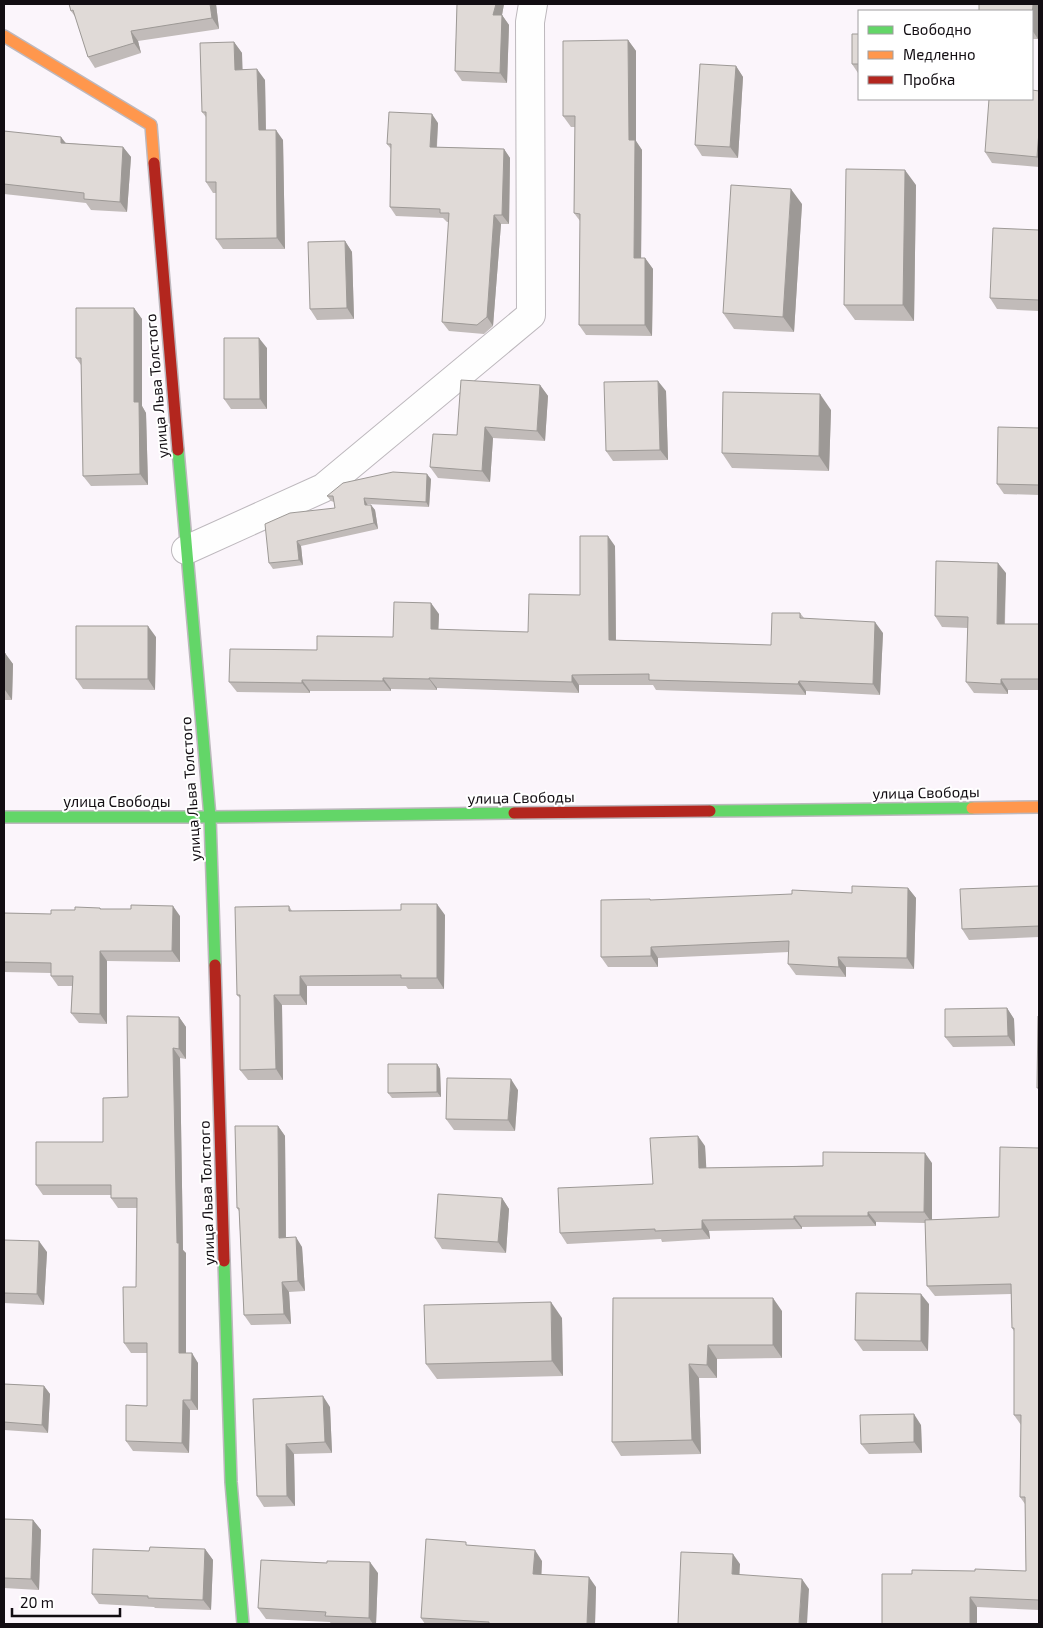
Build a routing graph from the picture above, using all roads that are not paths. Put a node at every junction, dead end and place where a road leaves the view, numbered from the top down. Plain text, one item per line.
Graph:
1 (533, 4) edge
2 (4, 36) edge
3 (186, 550) junction
4 (1039, 806) edge
5 (4, 817) edge
6 (210, 817) junction
7 (243, 1624) edge

1 - 3 street
2 - 3 street, улица Льва Толстого
3 - 6 street, улица Льва Толстого
4 - 6 street, улица Свободы
5 - 6 street, улица Свободы
6 - 7 street, улица Льва Толстого

